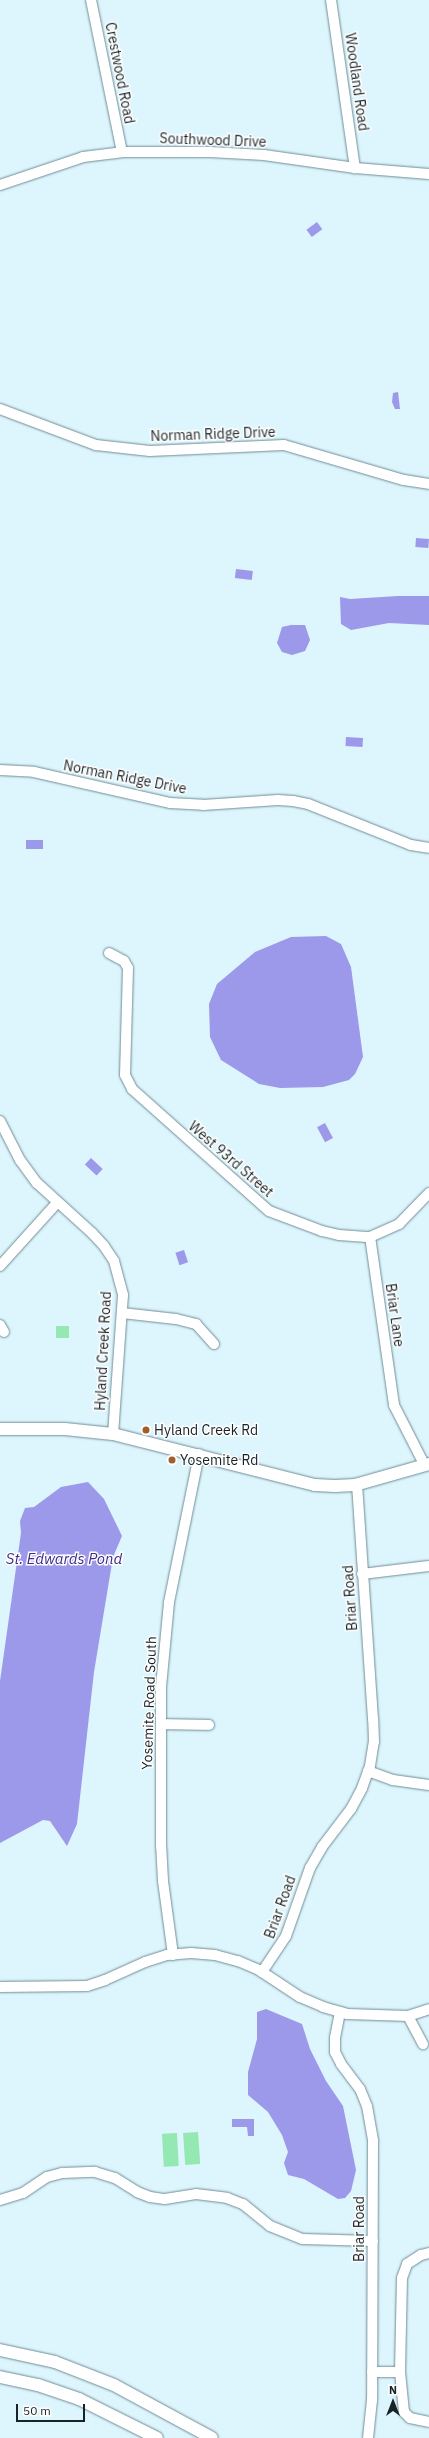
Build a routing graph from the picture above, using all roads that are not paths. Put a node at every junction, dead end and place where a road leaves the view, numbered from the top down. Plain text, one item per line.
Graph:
1 (91, 0) edge
2 (331, 0) edge
3 (122, 152) junction
4 (355, 168) junction
5 (429, 174) edge
6 (0, 185) edge
7 (0, 409) edge
8 (429, 484) edge
9 (0, 770) edge
10 (429, 848) edge
11 (109, 953) dead end
12 (0, 1122) edge
13 (429, 1193) edge
14 (57, 1203) junction
15 (370, 1237) junction
16 (0, 1266) edge
17 (122, 1313) junction
18 (214, 1344) dead end
19 (0, 1429) edge
20 (113, 1434) junction
21 (199, 1454) junction
22 (427, 1461) edge
23 (357, 1484) junction
24 (429, 1566) edge
25 (362, 1574) junction
26 (161, 1724) junction
27 (209, 1725) dead end
28 (368, 1771) junction
29 (429, 1785) edge
30 (173, 1955) junction
31 (262, 1972) junction
32 (0, 1987) edge
33 (429, 2009) edge
34 (340, 2012) junction
35 (408, 2016) junction
36 (423, 2044) dead end
37 (0, 2200) edge
38 (373, 2241) junction
39 (429, 2253) edge
40 (0, 2350) edge
41 (372, 2372) junction
42 (400, 2372) junction
43 (0, 2377) edge
44 (429, 2422) edge
45 (157, 2438) edge
46 (212, 2438) edge
47 (368, 2438) edge

1 - 3 street, Crestwood Road
2 - 4 street, Woodland Road
3 - 4 street, Southwood Drive
3 - 6 street, Southwood Drive
4 - 5 street, Southwood Drive
7 - 8 street, Norman Ridge Drive
9 - 10 street, Norman Ridge Drive
11 - 15 street, West 93rd Street
12 - 14 street, Hyland Creek Road
13 - 15 street
14 - 16 street
14 - 17 street, Hyland Creek Road
15 - 22 street, Briar Lane
17 - 18 street
17 - 20 street, Hyland Creek Road
19 - 20 street
20 - 21 street
21 - 23 street
21 - 26 street, Yosemite Road South
22 - 23 street
23 - 25 street, Briar Road
24 - 25 street
25 - 28 street, Briar Road
26 - 27 street
26 - 30 street, Yosemite Road South
28 - 29 street
28 - 31 street, Briar Road
30 - 31 street
30 - 32 street
31 - 34 street
33 - 35 street
34 - 35 street
34 - 38 street, Briar Road
35 - 36 street
37 - 38 street
38 - 41 street, Briar Road
39 - 42 street
40 - 46 street
41 - 42 street
41 - 47 street, Briar Road
42 - 44 street
43 - 45 street

